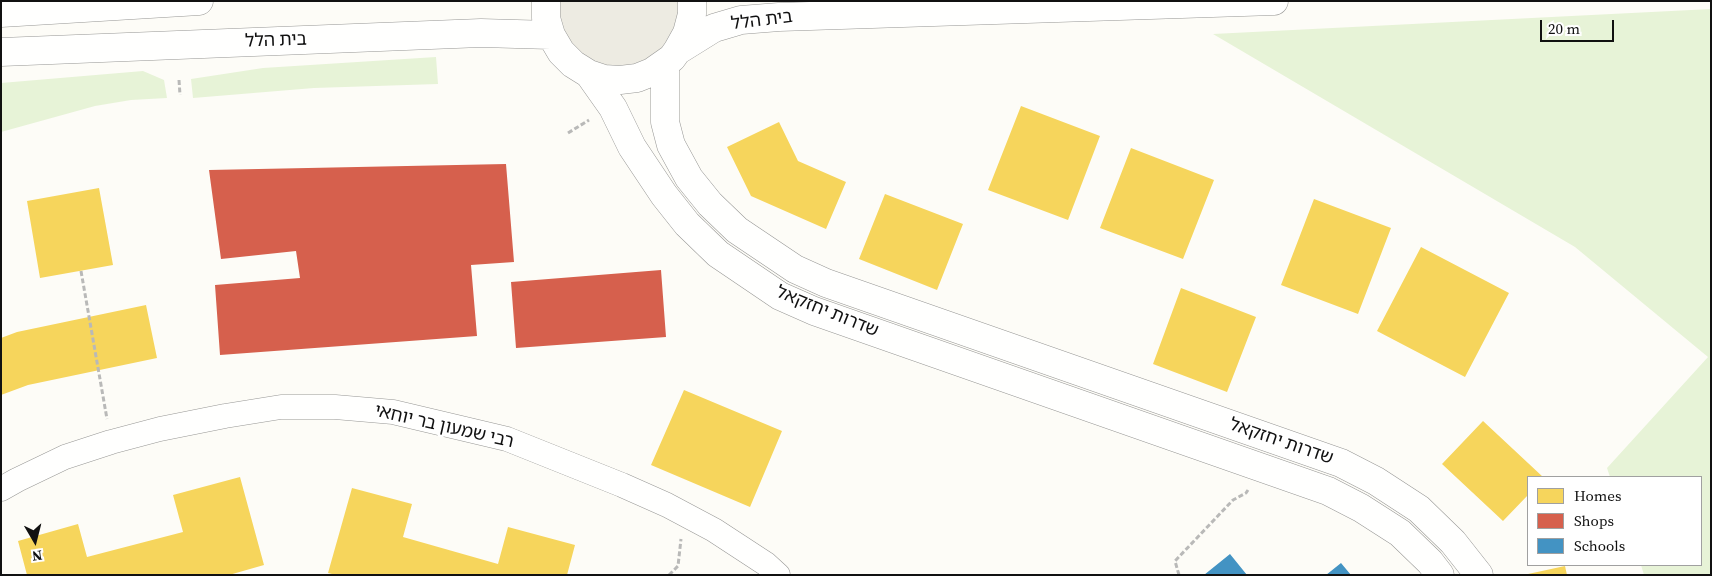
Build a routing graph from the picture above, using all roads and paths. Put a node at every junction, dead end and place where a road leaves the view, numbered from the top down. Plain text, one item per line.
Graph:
1 (199, 1) edge
2 (546, 1) edge
3 (692, 1) edge
4 (1274, 1) edge
5 (1, 14) edge
6 (551, 35) junction
7 (1, 52) edge
8 (672, 58) junction
9 (589, 74) junction
10 (179, 80) dead end
11 (180, 95) dead end
12 (589, 120) dead end
13 (568, 133) dead end
14 (81, 271) dead end
15 (1052, 362) junction
16 (1041, 391) junction
17 (111, 442) junction
18 (1263, 468) junction
19 (1, 489) edge
20 (683, 513) junction
21 (669, 575) edge
22 (778, 575) edge
23 (1179, 575) edge
24 (1440, 575) edge
25 (1479, 575) edge

1 - 5 street
2 - 6 street
3 - 8 street
4 - 8 street, בית הלל
6 - 7 street, בית הלל
6 - 9 street
8 - 9 street, בית הלל
8 - 15 street, שדרות יחזקאל
9 - 16 street, שדרות יחזקאל
10 - 11 path
12 - 13 path
14 - 17 path
15 - 16 street
15 - 25 street, שדרות יחזקאל
16 - 18 street, שדרות יחזקאל
17 - 19 street, רבי שמעון בר יוחאי
17 - 20 street, רבי שמעון בר יוחאי
18 - 23 path
18 - 24 street, שדרות יחזקאל
20 - 21 path
20 - 22 street, רבי שמעון בר יוחאי

